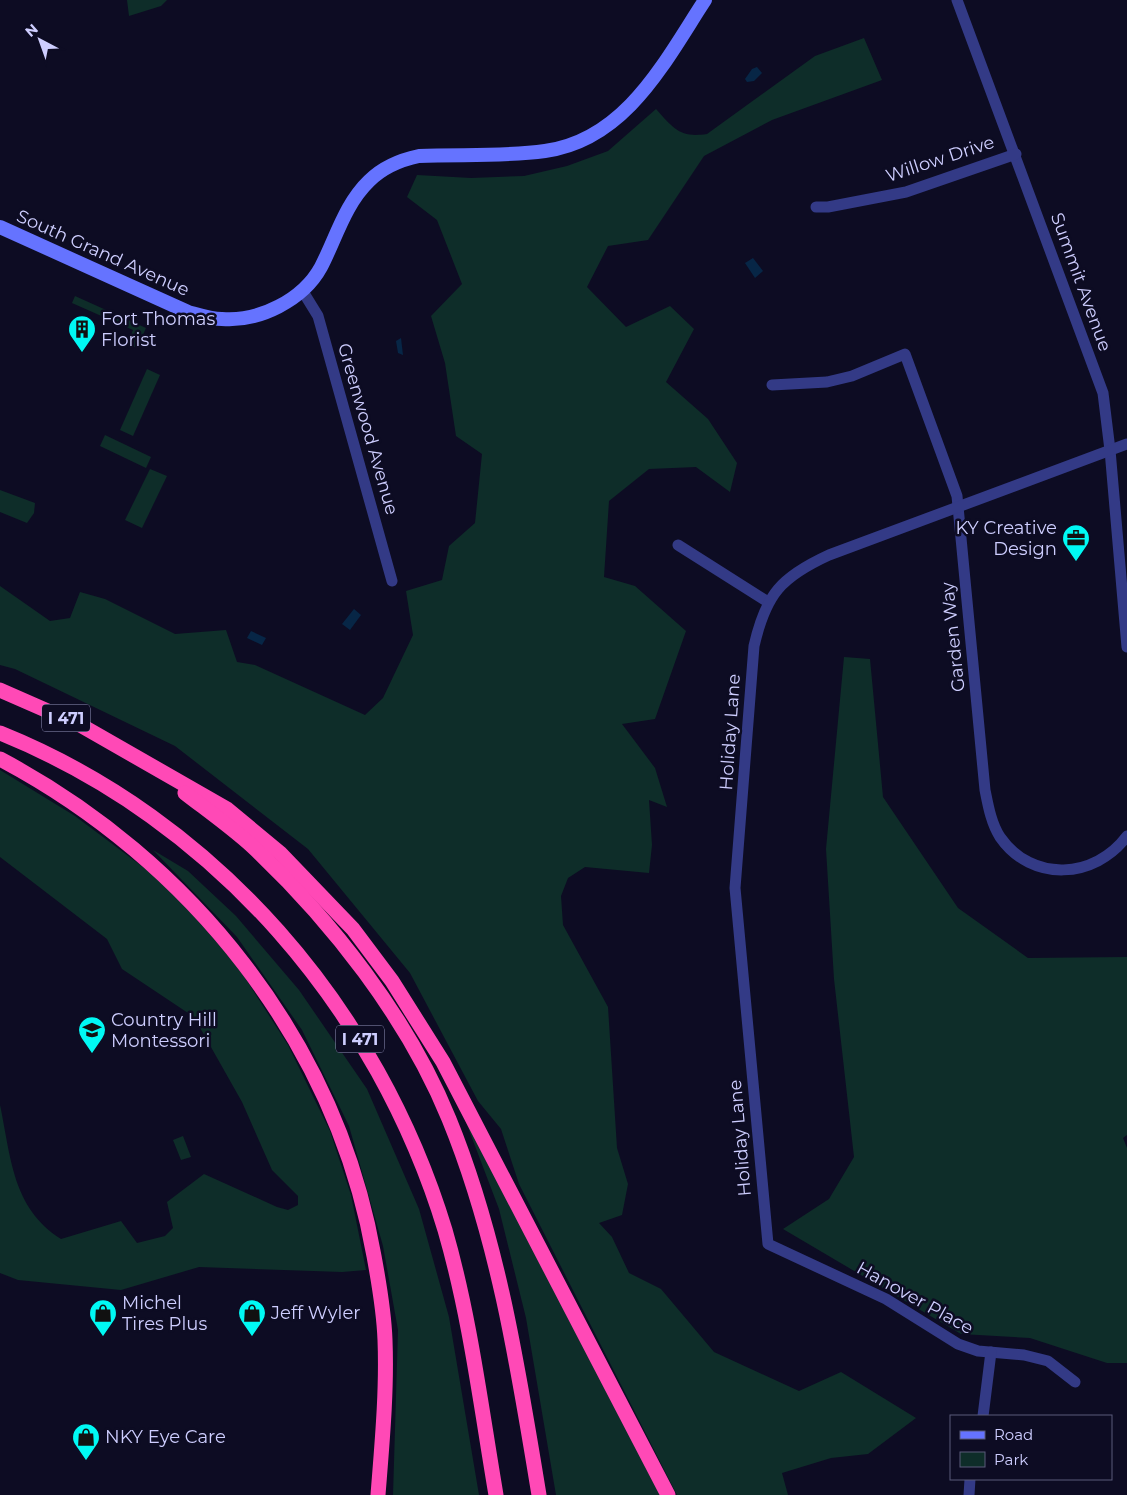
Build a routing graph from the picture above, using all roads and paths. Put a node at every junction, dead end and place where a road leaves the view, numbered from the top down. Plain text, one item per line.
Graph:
1 (705, 0) edge
2 (957, 0) edge
3 (1016, 154) junction
4 (816, 207) dead end
5 (0, 227) edge
6 (302, 290) junction
7 (772, 385) dead end
8 (1127, 444) edge
9 (1110, 450) junction
10 (958, 508) junction
11 (678, 545) dead end
12 (392, 581) dead end
13 (768, 602) junction
14 (1127, 639) edge
15 (0, 690) edge
16 (0, 733) edge
17 (129, 752) junction
18 (0, 759) edge
19 (1127, 836) edge
20 (768, 1244) joint
21 (991, 1352) junction
22 (1075, 1382) dead end
23 (983, 1415) edge
24 (970, 1480) edge
25 (378, 1495) edge
26 (496, 1495) edge
27 (539, 1495) edge
28 (668, 1495) edge
29 (969, 1495) edge

1 - 6 main road, South Grand Avenue
2 - 3 street, Summit Avenue
3 - 4 street, Willow Drive
3 - 9 street, Summit Avenue
5 - 6 main road, South Grand Avenue
6 - 12 street, Greenwood Avenue
7 - 10 street, Garden Way
8 - 9 street, Holiday Lane
9 - 10 street, Holiday Lane
9 - 14 street, Summit Avenue
10 - 13 street, Holiday Lane
10 - 19 street, Garden Way
11 - 13 street
13 - 20 street, Holiday Lane
15 - 17 highway, I 471
16 - 26 highway, I 471
17 - 27 highway, I 471
17 - 28 highway
18 - 25 highway
20 - 21 street, Hanover Place
21 - 22 street, Hanover Place
21 - 23 street
24 - 29 street

